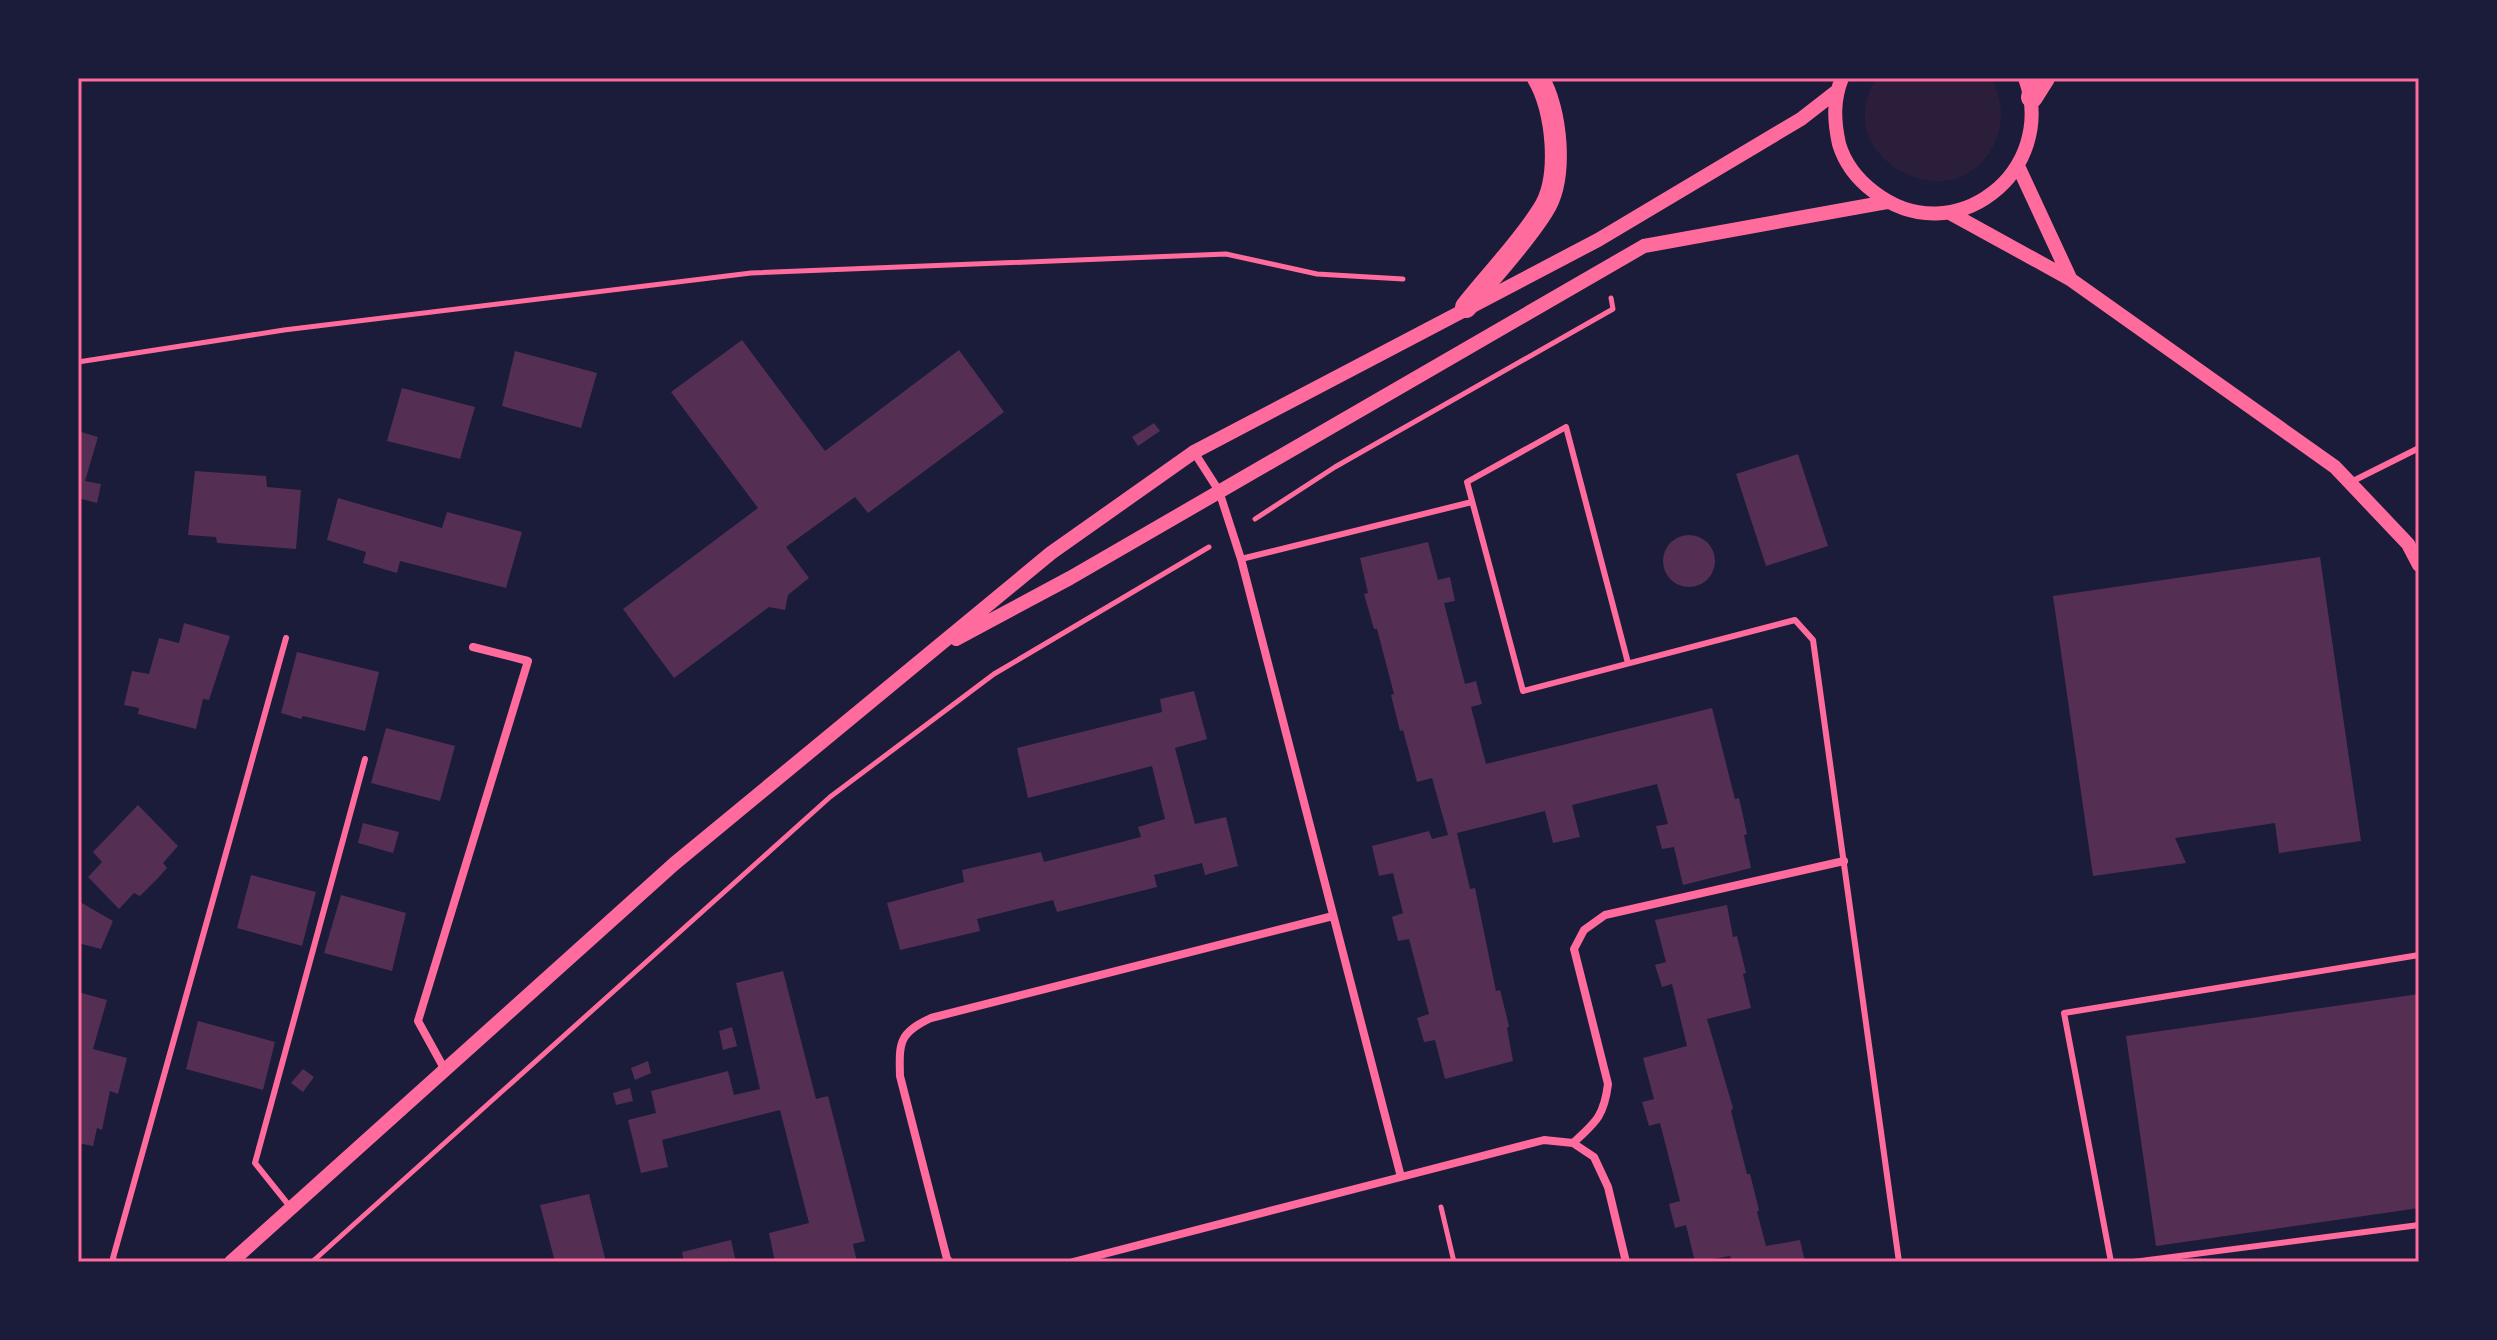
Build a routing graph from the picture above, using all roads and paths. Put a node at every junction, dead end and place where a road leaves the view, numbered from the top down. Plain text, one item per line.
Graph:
1 (1538, 78) edge
2 (1840, 84) edge
3 (2034, 84) edge
4 (2018, 166) junction
5 (1887, 202) junction
6 (1950, 213) junction
7 (1604, 268) junction
8 (1403, 279) dead end
9 (2070, 279) junction
10 (1466, 307) junction
11 (78, 362) edge
12 (2419, 448) edge
13 (1194, 452) junction
14 (2349, 482) junction
15 (1219, 491) junction
16 (1472, 502) junction
17 (1233, 534) junction
18 (1241, 559) junction
19 (2419, 565) edge
20 (286, 638) dead end
21 (473, 647) dead end
22 (928, 653) junction
23 (1628, 663) junction
24 (365, 759) dead end
25 (1844, 861) junction
26 (1333, 916) junction
27 (2419, 955) edge
28 (445, 1070) junction
29 (1573, 1143) junction
30 (1401, 1177) junction
31 (1441, 1207) dead end
32 (291, 1208) junction
33 (2419, 1225) edge
34 (115, 1262) edge
35 (231, 1262) edge
36 (312, 1262) edge
37 (950, 1262) edge
38 (1073, 1262) edge
39 (1454, 1262) edge
40 (1626, 1262) edge
41 (1899, 1262) edge
42 (2111, 1262) edge
43 (2133, 1262) edge

1 - 10 highway
2 - 5 street
2 - 10 street
3 - 4 street
4 - 6 street
4 - 9 street
5 - 6 street
5 - 7 street
6 - 9 street
7 - 15 street
7 - 17 path
8 - 11 path
9 - 14 street
10 - 13 street
12 - 14 lane
13 - 15 street
13 - 22 street
14 - 19 street
15 - 17 street
15 - 22 street
16 - 18 lane
16 - 23 lane
16 - 23 lane
17 - 18 street
17 - 36 path
18 - 26 street
20 - 34 lane
21 - 28 street
22 - 28 street
23 - 25 lane
24 - 32 lane
25 - 29 street
25 - 41 lane
26 - 30 street
26 - 37 street
27 - 42 lane
28 - 32 street
29 - 30 street
29 - 40 street
30 - 38 street
31 - 39 path
32 - 35 street
33 - 43 lane

